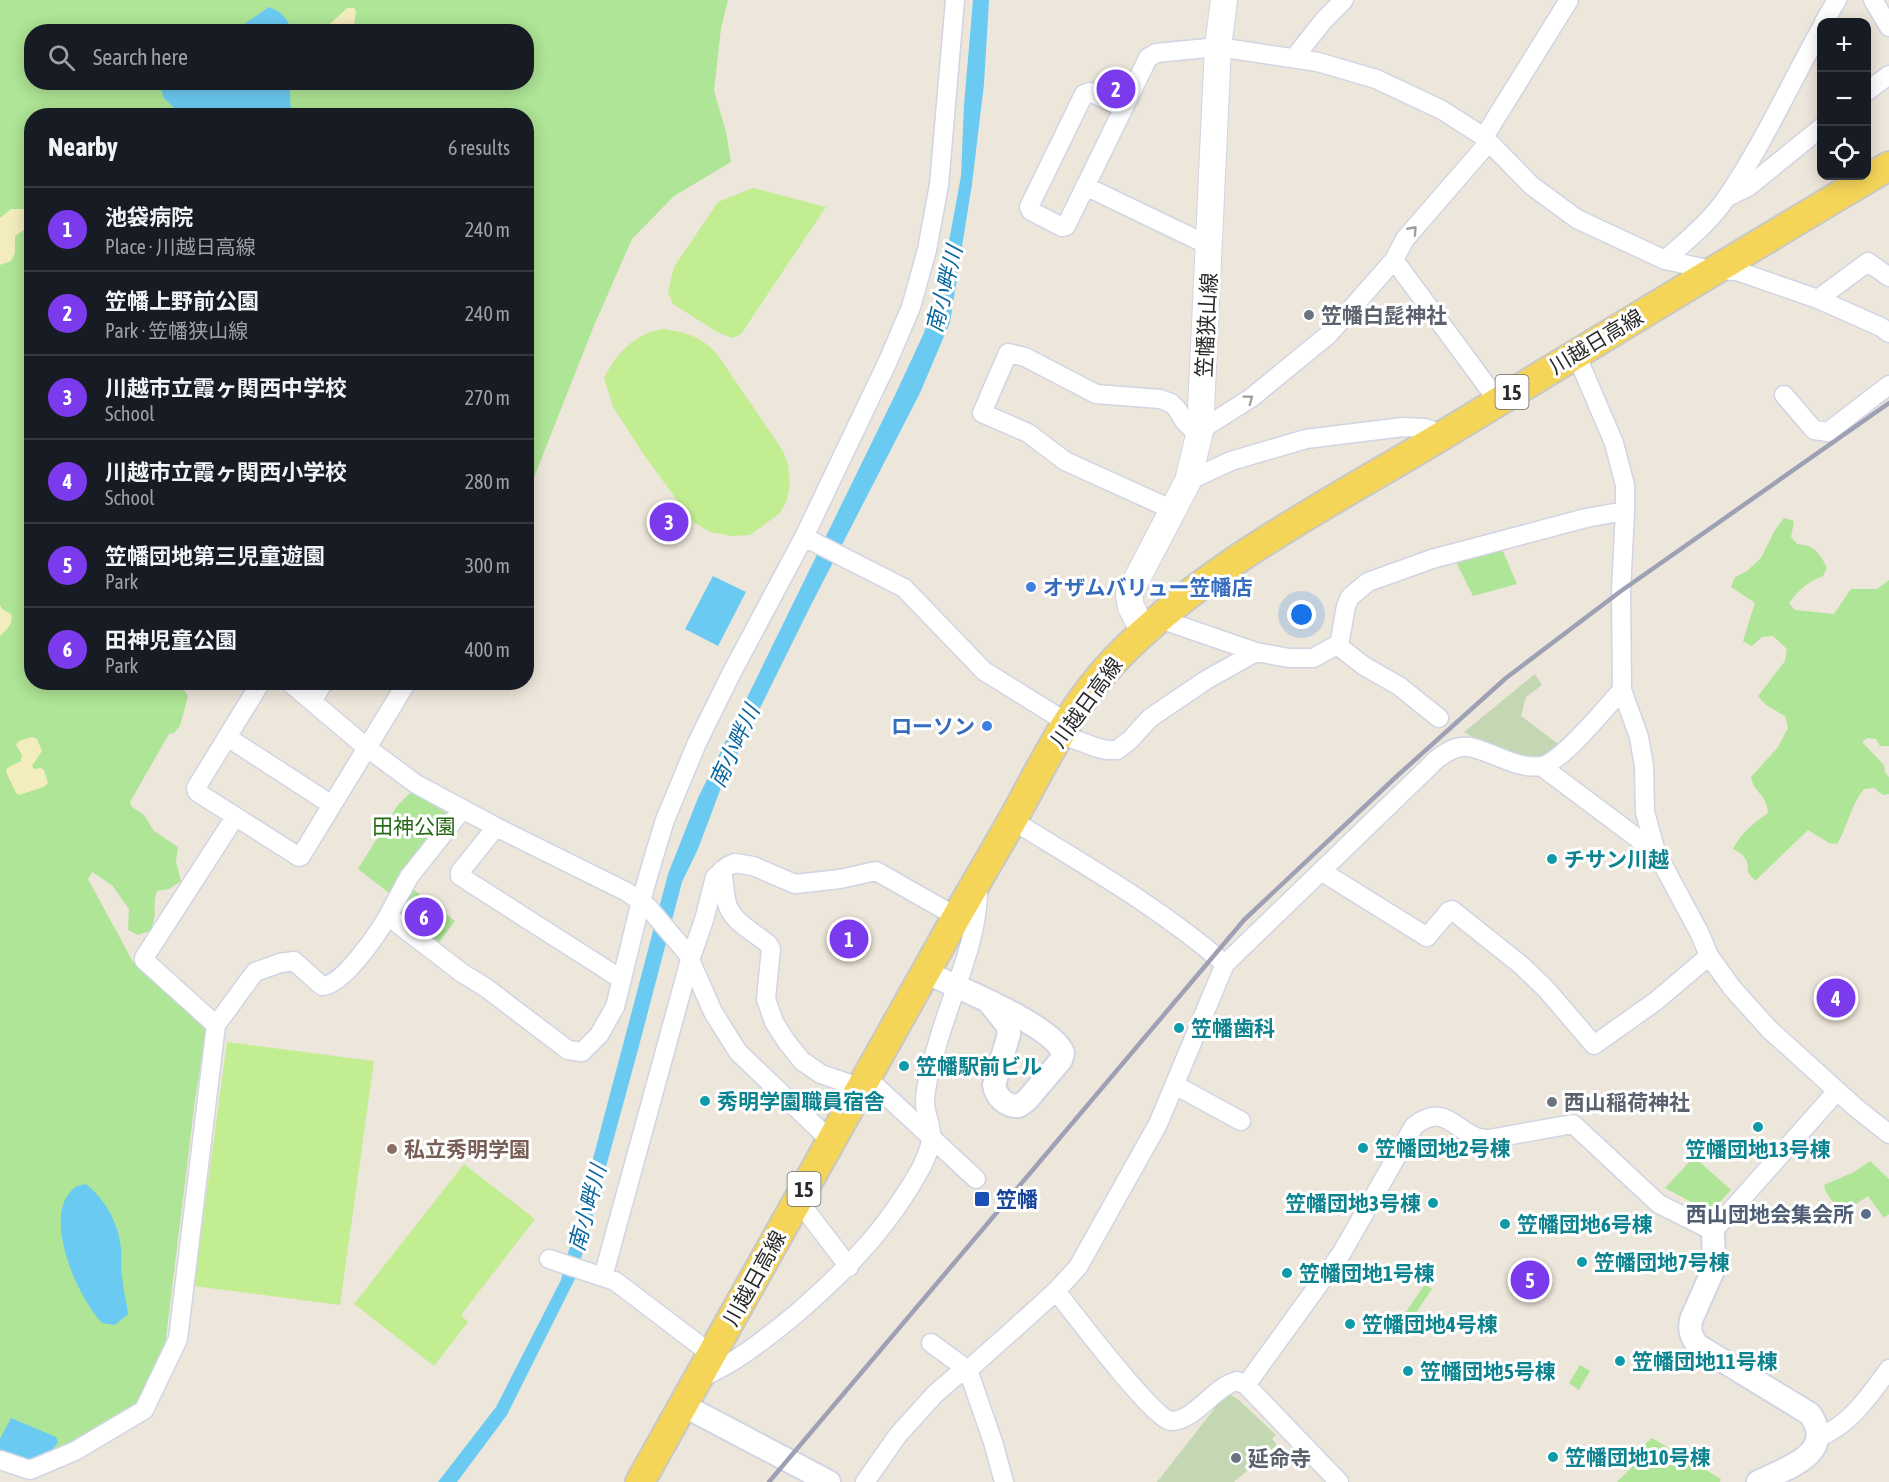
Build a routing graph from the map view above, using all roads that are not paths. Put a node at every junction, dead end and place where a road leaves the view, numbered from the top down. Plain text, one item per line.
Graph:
1 (955, 0) edge
2 (1224, 0) edge
3 (1344, 0) edge
4 (1569, 0) edge
5 (1837, 0) edge
6 (1873, 0) edge
7 (1826, 18) edge
8 (1889, 27) edge
9 (1817, 34) edge
10 (1218, 47) junction
11 (1294, 58) junction
12 (1889, 75) edge
13 (1871, 88) edge
14 (1124, 108) junction
15 (1817, 130) edge
16 (1486, 140) junction
17 (1889, 166) edge
18 (1085, 186) junction
19 (1726, 197) junction
20 (1210, 246) junction
21 (1394, 260) junction
22 (1665, 260) junction
23 (1712, 270) junction
24 (1889, 277) edge
25 (1818, 299) junction
26 (1889, 333) edge
27 (1576, 354) junction
28 (1889, 385) edge
29 (1784, 395) dead end
30 (1498, 401) junction
31 (1200, 431) junction
32 (1443, 435) junction
33 (1188, 481) junction
34 (1173, 510) junction
35 (1626, 511) junction
36 (806, 538) junction
37 (1152, 625) junction
38 (1337, 645) junction
39 (1256, 652) junction
40 (256, 690) edge
41 (299, 690) edge
42 (319, 690) edge
43 (402, 690) edge
44 (1622, 690) junction
45 (312, 701) junction
46 (1439, 717) dead end
47 (1063, 728) junction
48 (227, 737) junction
49 (366, 747) junction
50 (1541, 766) junction
51 (332, 805) junction
52 (462, 810) junction
53 (235, 817) junction
54 (1011, 822) junction
55 (496, 828) junction
56 (1656, 852) junction
57 (722, 870) junction
58 (1321, 872) junction
59 (978, 879) junction
60 (644, 904) junction
61 (388, 916) junction
62 (957, 917) junction
63 (1709, 956) junction
64 (688, 957) junction
65 (1225, 964) junction
66 (925, 972) junction
67 (621, 979) junction
68 (957, 987) junction
69 (988, 1001) junction
70 (216, 1025) junction
71 (862, 1081) junction
72 (1175, 1085) junction
73 (1837, 1091) junction
74 (1240, 1121) dead end
75 (1889, 1134) edge
76 (932, 1138) junction
77 (830, 1140) junction
78 (976, 1179) dead end
79 (798, 1200) junction
80 (1713, 1231) junction
81 (549, 1259) dead end
82 (849, 1267) junction
83 (603, 1276) junction
84 (1056, 1291) junction
85 (932, 1343) dead end
86 (711, 1354) junction
87 (1889, 1369) edge
88 (968, 1370) junction
89 (698, 1379) junction
90 (1245, 1385) junction
91 (683, 1405) junction
92 (1819, 1437) junction
93 (0, 1460) edge
94 (640, 1482) edge
95 (830, 1482) edge
96 (865, 1482) edge
97 (1004, 1482) edge
98 (1339, 1482) edge
99 (1758, 1482) edge

1 - 36 street
2 - 10 main road, 笠幡狭山線
3 - 11 street
4 - 16 street
5 - 7 street
6 - 8 street
9 - 19 street
10 - 11 street
10 - 14 street
10 - 20 main road, 笠幡狭山線
11 - 16 street
12 - 13 street
14 - 18 street
14 - 18 street
15 - 19 street
21 -> 16 street
16 - 22 street
17 - 23 main road, 川越日高線 / 15
18 - 20 street
19 - 22 street
20 - 31 main road, 笠幡狭山線
21 - 30 street
31 -> 21 street
22 - 23 street
23 - 25 street
23 - 27 main road, 川越日高線 / 15
24 - 25 street
25 - 26 street
27 - 30 main road, 川越日高線 / 15
27 - 35 street
28 - 29 street
30 - 32 main road, 川越日高線 / 15
31 - 33 main road, 笠幡狭山線
31 - 34 street
32 - 33 street
32 - 37 main road, 川越日高線 / 15
33 - 34 main road, 笠幡狭山線
34 - 37 main road, 笠幡狭山線
35 - 38 street
35 - 44 street
36 - 47 street
36 - 60 street
37 - 39 street
37 - 47 main road, 川越日高線 / 15
38 - 39 street
38 - 46 street
39 - 47 street
40 - 48 street
41 - 45 street
42 - 45 street
43 - 49 street
44 - 50 street
44 - 56 street
45 - 49 street
47 - 54 main road, 川越日高線 / 15
48 - 51 street
48 - 53 street
49 - 51 street
49 - 52 street
50 - 56 street
50 - 58 street
51 - 53 street
52 - 55 street
52 - 61 street
53 - 70 street
54 - 59 main road, 川越日高線 / 15
54 - 65 street
55 - 60 street
55 - 67 street
56 - 63 street
57 - 62 street
57 - 64 street
57 - 71 street
58 - 63 street
58 - 65 street
59 - 62 main road, 川越日高線 / 15
59 - 68 street
60 - 64 street
60 - 67 street
61 - 67 street
61 - 70 street
62 - 66 main road, 川越日高線 / 15
63 - 73 street
64 - 77 street
64 - 83 street
65 - 72 street
66 - 68 street
66 - 71 main road, 川越日高線 / 15
68 - 69 street
68 - 76 street
69 - 69 street
70 - 93 street
71 - 76 street
71 - 77 main road, 川越日高線 / 15
72 - 74 street
72 - 84 street
73 - 75 street
73 - 80 street
76 - 78 street
76 - 82 street
77 - 79 main road, 川越日高線 / 15
79 - 82 street
79 - 86 main road, 川越日高線 / 15
80 - 90 street
80 - 92 street
81 - 83 street
82 - 89 street
83 - 86 street
84 - 88 street
84 - 90 street
85 - 88 street
86 - 89 main road, 川越日高線 / 15
87 - 92 street
88 - 96 street
88 - 97 street
89 - 91 main road, 川越日高線 / 15
90 - 98 street
91 - 94 main road, 川越日高線 / 15
91 - 95 street
92 - 99 street

